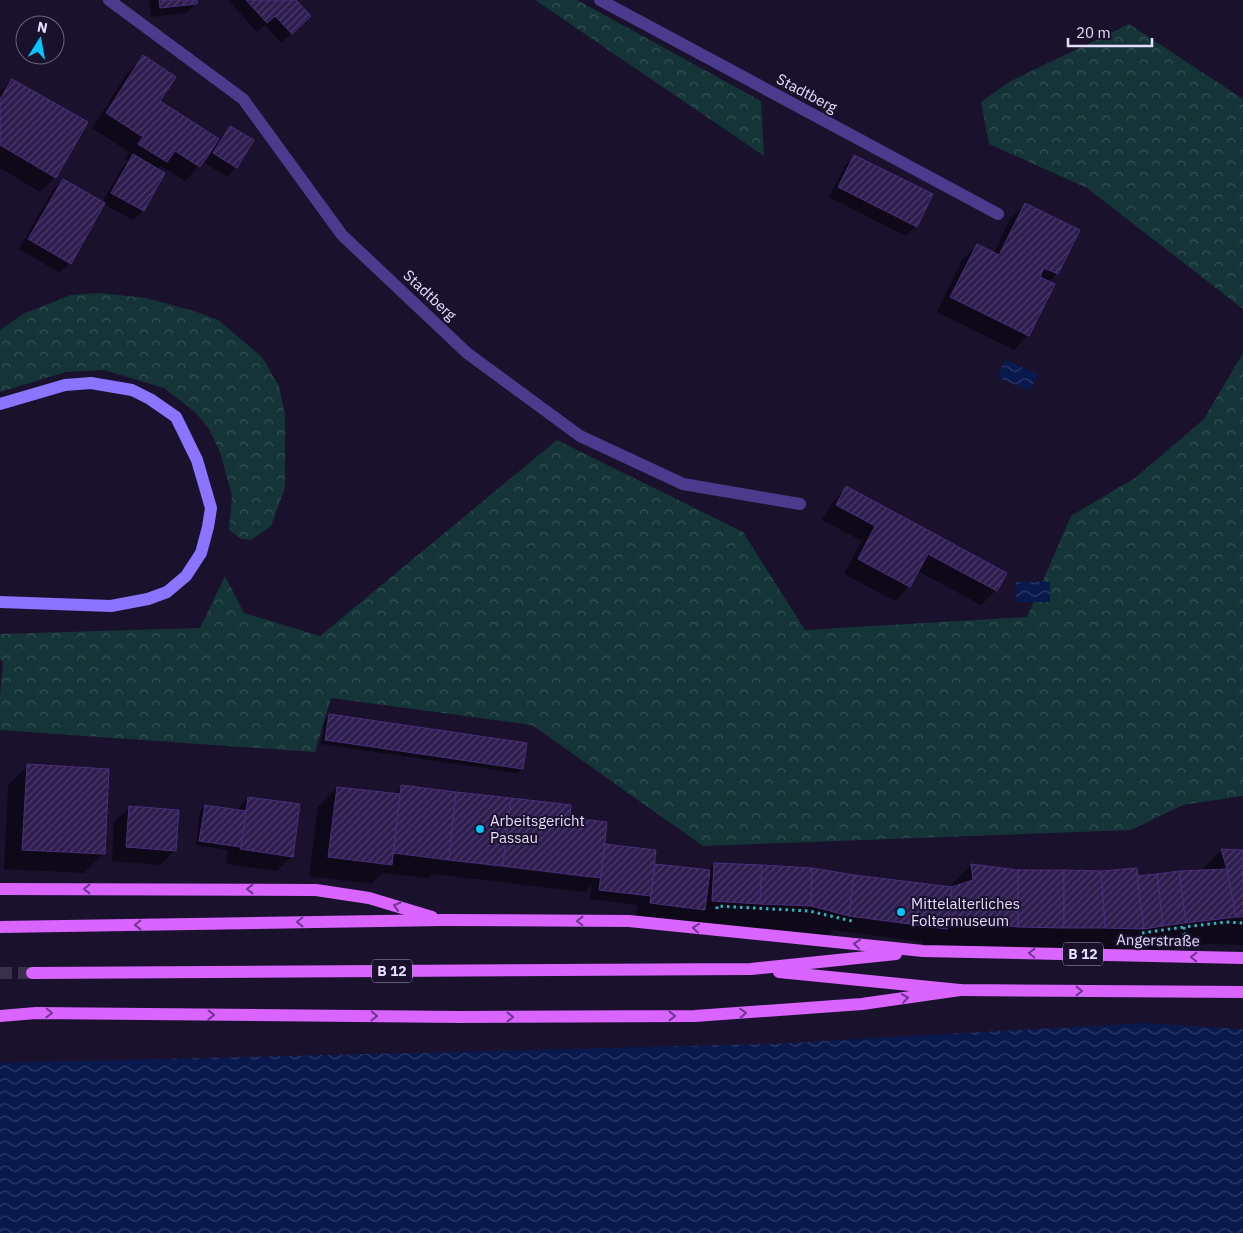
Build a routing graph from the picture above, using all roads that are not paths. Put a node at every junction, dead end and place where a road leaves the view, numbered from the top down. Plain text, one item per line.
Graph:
1 (109, 0) edge
2 (600, 0) edge
3 (998, 214) dead end
4 (0, 404) edge
5 (800, 504) dead end
6 (0, 602) edge
7 (0, 889) edge
8 (444, 920) junction
9 (0, 927) edge
10 (923, 951) junction
11 (1243, 958) edge
12 (751, 969) junction
13 (32, 973) tunnel mouth
14 (960, 990) junction
15 (1243, 992) edge
16 (0, 1016) edge

1 - 5 lane, Stadtberg
2 - 3 lane, Stadtberg
4 - 6 street
8 -> 7 main road
8 -> 9 main road
10 -> 8 main road
11 -> 10 main road, Angerstraße / B 12
10 - 12 main road, B 12
12 - 13 main road, B 12
12 - 14 main road, B 12
14 -> 15 main road, B 12
16 -> 14 main road

